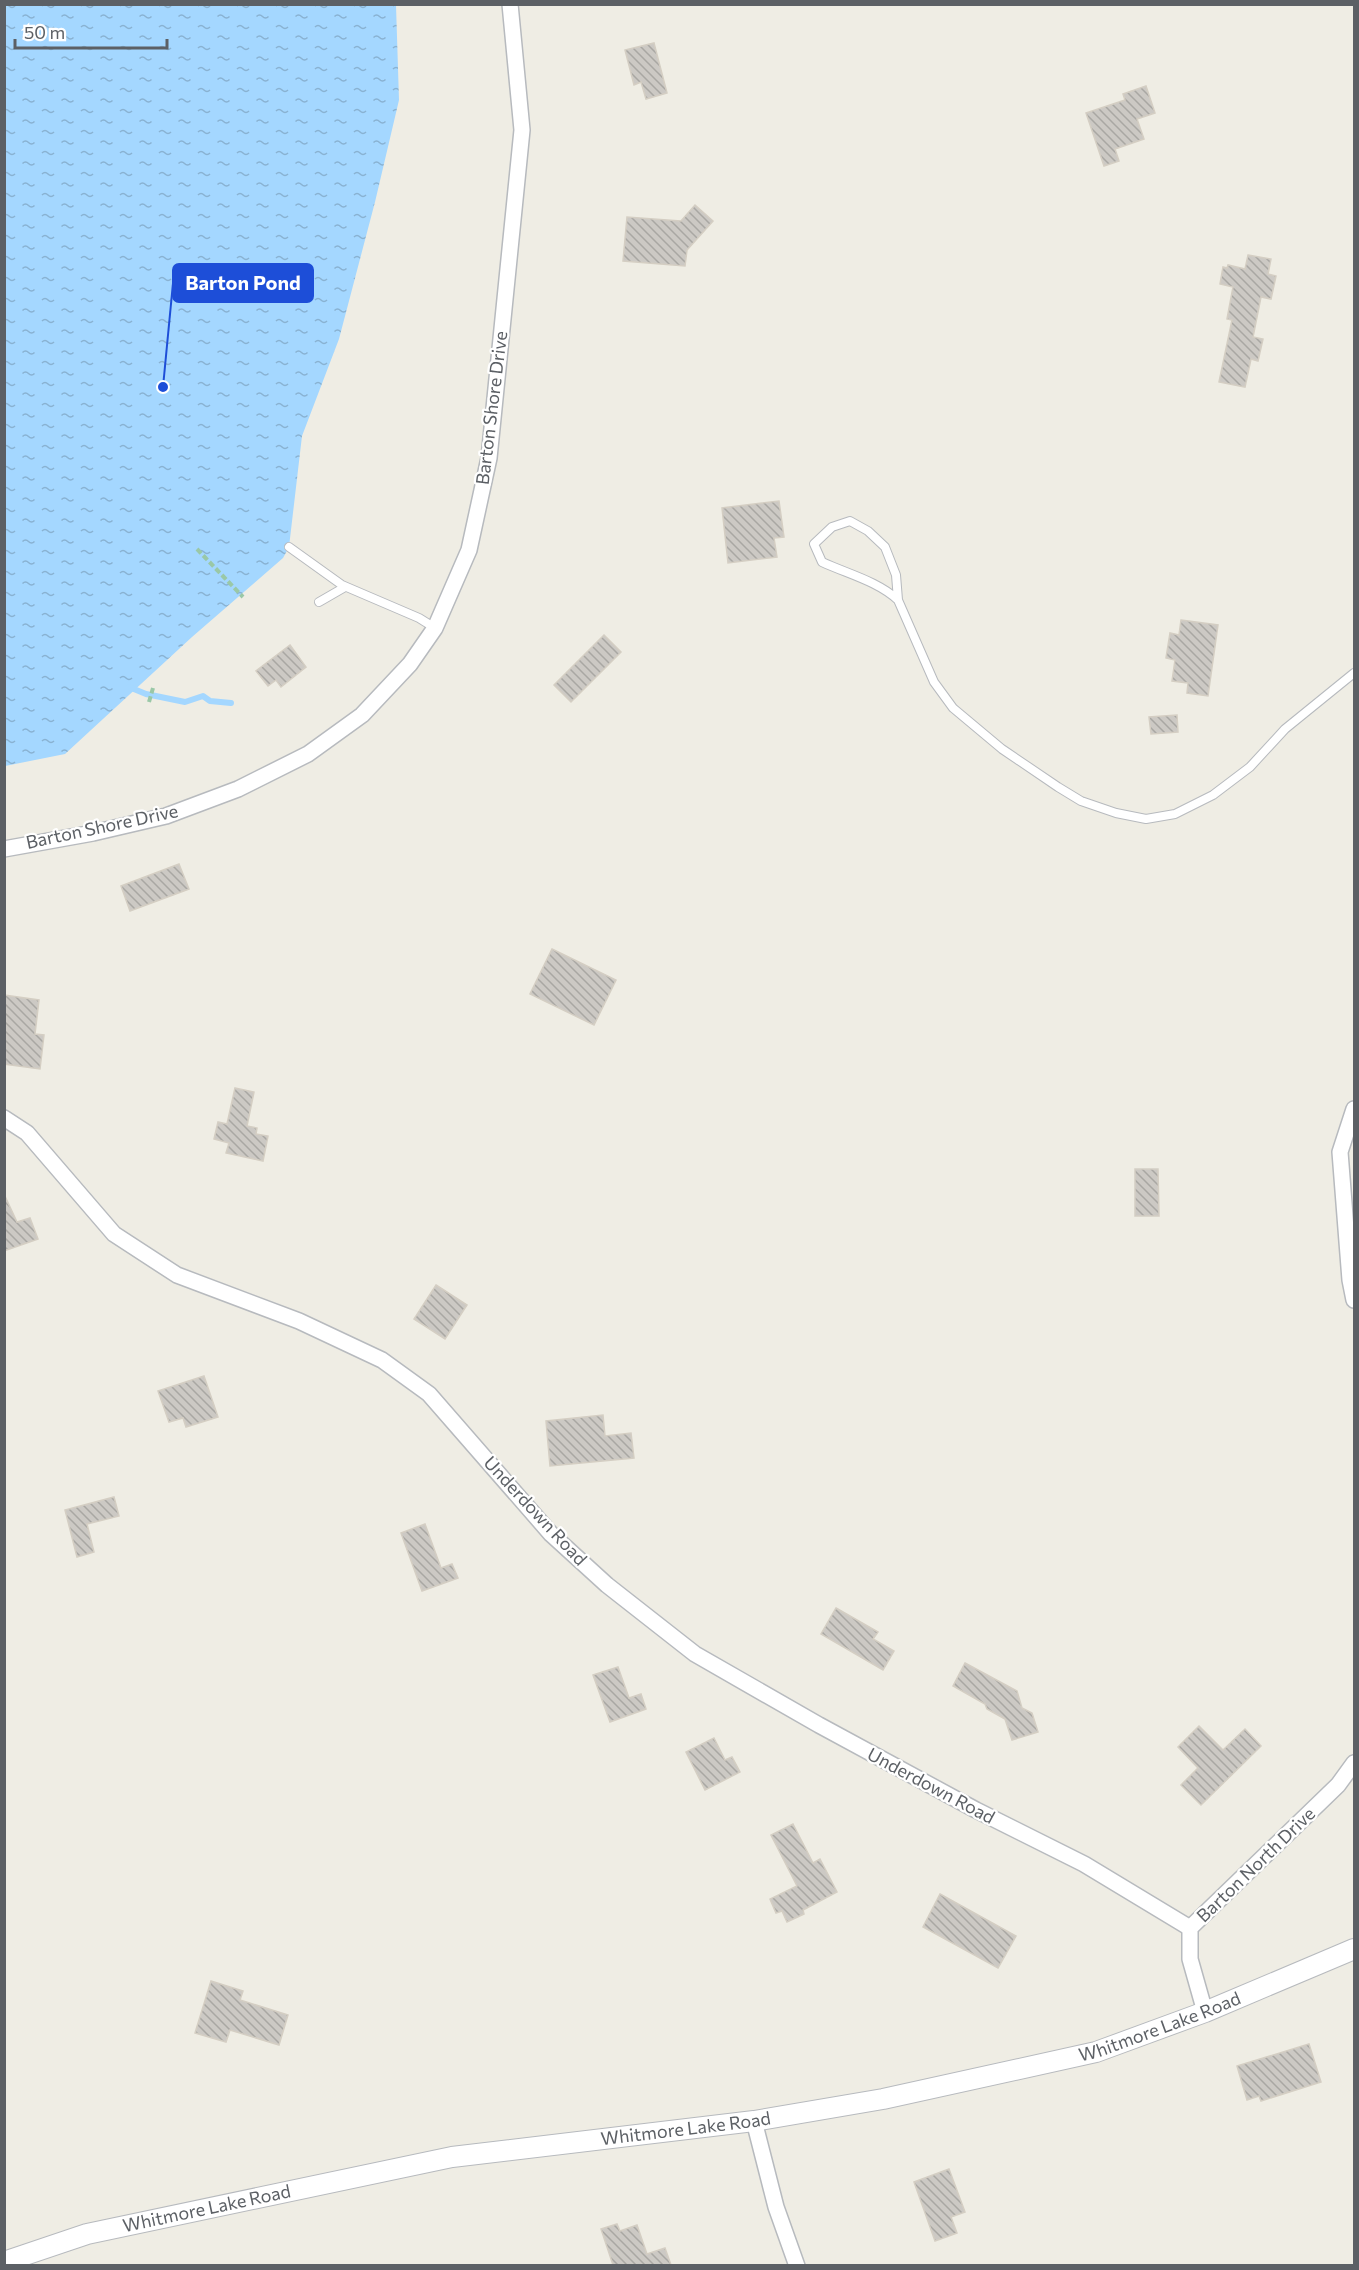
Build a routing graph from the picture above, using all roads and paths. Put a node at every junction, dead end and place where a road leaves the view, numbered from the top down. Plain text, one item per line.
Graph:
1 (510, 4) edge
2 (289, 547) dead end
3 (197, 549) dead end
4 (345, 587) junction
5 (243, 597) dead end
6 (898, 600) junction
7 (319, 602) dead end
8 (435, 628) junction
9 (1354, 673) edge
10 (153, 688) dead end
11 (148, 702) dead end
12 (4, 849) edge
13 (1354, 1109) edge
14 (4, 1118) edge
15 (1354, 1300) edge
16 (1354, 1762) edge
17 (1190, 1928) junction
18 (1354, 1949) edge
19 (1205, 2013) junction
20 (754, 2121) junction
21 (4, 2262) edge
22 (796, 2265) edge

1 - 8 street, Barton Shore Drive
2 - 4 lane
3 - 5 path
4 - 7 lane
4 - 8 lane
6 - 6 lane
6 - 9 lane
8 - 12 street, Barton Shore Drive
10 - 11 path
13 - 15 street
14 - 17 street, Underdown Road
16 - 17 street, Barton North Drive
17 - 19 street, Barton North Drive
18 - 19 street, Whitmore Lake Road
19 - 20 street, Whitmore Lake Road
20 - 21 street, Whitmore Lake Road
20 - 22 street

